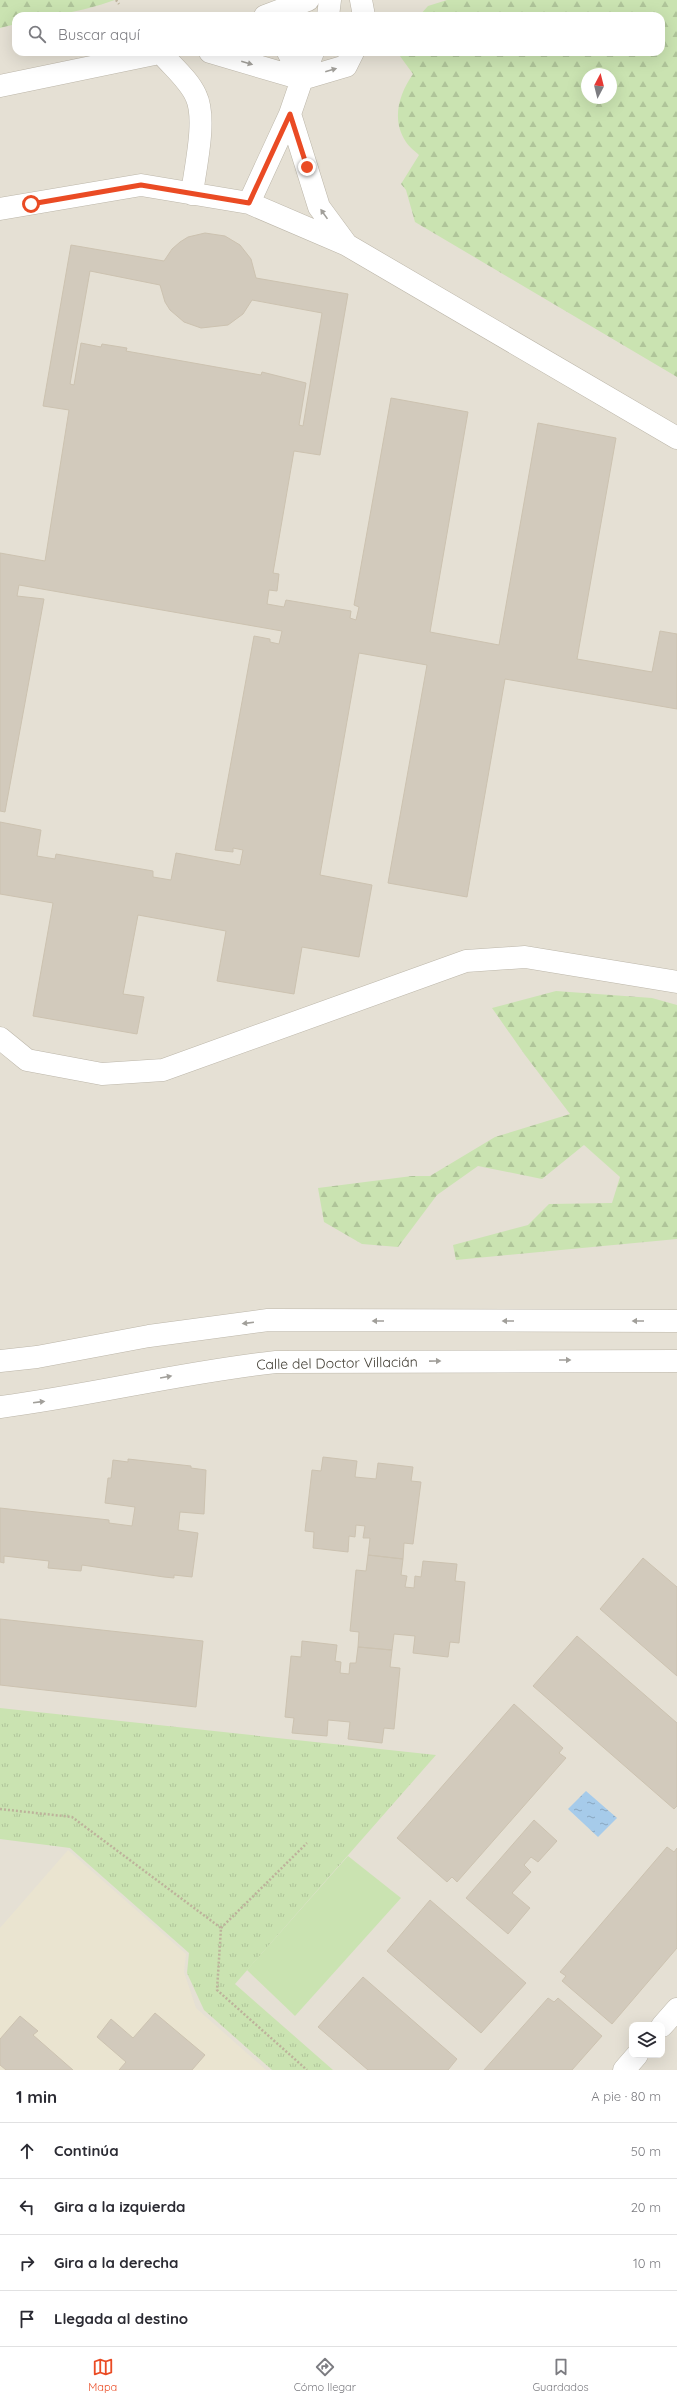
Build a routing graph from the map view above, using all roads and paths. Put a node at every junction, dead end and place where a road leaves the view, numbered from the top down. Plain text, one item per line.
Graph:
1 (116, 0) edge
2 (308, 0) edge
3 (330, 0) edge
4 (361, 0) edge
5 (119, 4) dead end
6 (277, 12) edge
7 (328, 12) edge
8 (363, 12) edge
9 (147, 56) edge
10 (165, 56) edge
11 (224, 56) edge
12 (290, 56) edge
13 (311, 56) edge
14 (351, 56) edge
15 (302, 79) junction
16 (0, 86) edge
17 (290, 114) junction
18 (192, 194) junction
19 (249, 203) junction
20 (0, 209) edge
21 (347, 245) junction
22 (677, 438) edge
23 (677, 982) edge
24 (0, 1038) edge
25 (677, 1321) edge
26 (0, 1361) edge
27 (677, 1361) edge
28 (0, 1407) edge
29 (0, 1809) edge
30 (307, 1843) dead end
31 (222, 1928) junction
32 (677, 2009) edge
33 (665, 2023) edge
34 (634, 2058) edge
35 (307, 2070) edge
36 (624, 2070) edge

1 - 5 path
2 - 6 street
3 - 7 street
4 - 8 street
9 - 16 street
10 - 18 street
11 -> 15 street
12 - 15 street
13 - 15 street
15 -> 14 street
15 - 17 street
17 - 19 street
21 -> 17 street
18 - 19 street
18 - 20 street
19 - 21 street
21 - 22 street
23 - 24 street
25 -> 26 street
28 -> 27 street, Calle del Doctor Villacián
29 - 31 path
30 - 31 path
31 - 35 path
32 - 33 street
34 - 36 street

